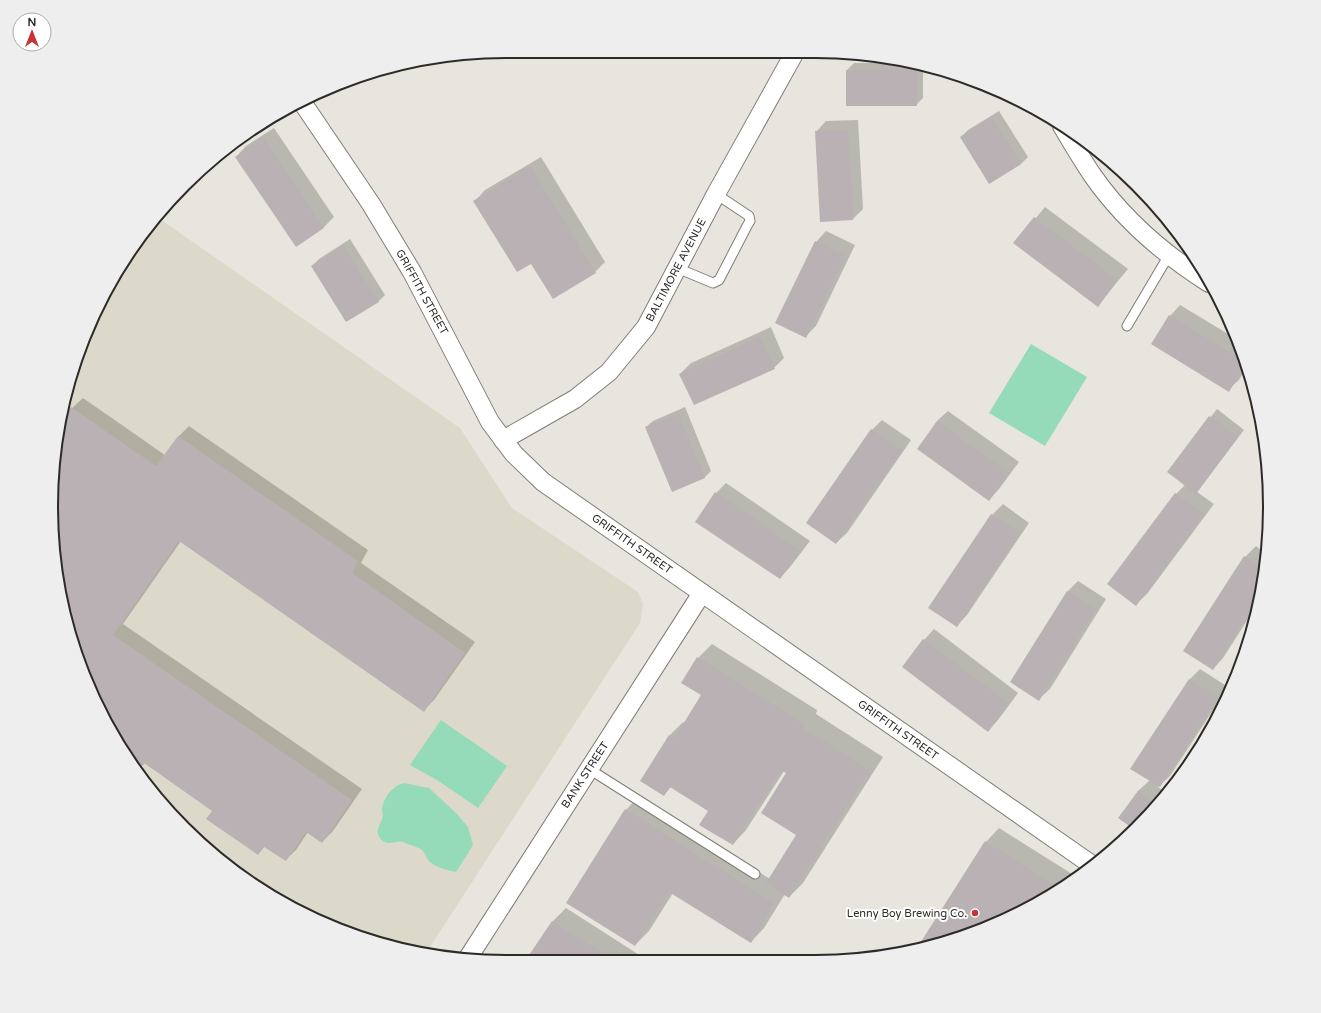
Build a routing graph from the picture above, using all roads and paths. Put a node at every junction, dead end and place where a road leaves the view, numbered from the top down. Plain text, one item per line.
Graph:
1 (792, 58) edge
2 (305, 106) edge
3 (1069, 138) edge
4 (716, 194) junction
5 (1168, 255) junction
6 (677, 268) junction
7 (1199, 276) edge
8 (1127, 326) dead end
9 (503, 440) junction
10 (702, 593) junction
11 (589, 769) junction
12 (1088, 862) edge
13 (755, 874) dead end
14 (471, 953) edge

1 - 4 street, BALTIMORE AVENUE
2 - 9 street, GRIFFITH STREET
3 - 5 street
4 - 6 street, BALTIMORE AVENUE
4 - 6 lane
5 - 7 street
5 - 8 lane
6 - 9 street, BALTIMORE AVENUE
9 - 10 street, GRIFFITH STREET
10 - 11 street, BANK STREET
10 - 12 street, GRIFFITH STREET
11 - 13 lane
11 - 14 street, BANK STREET

